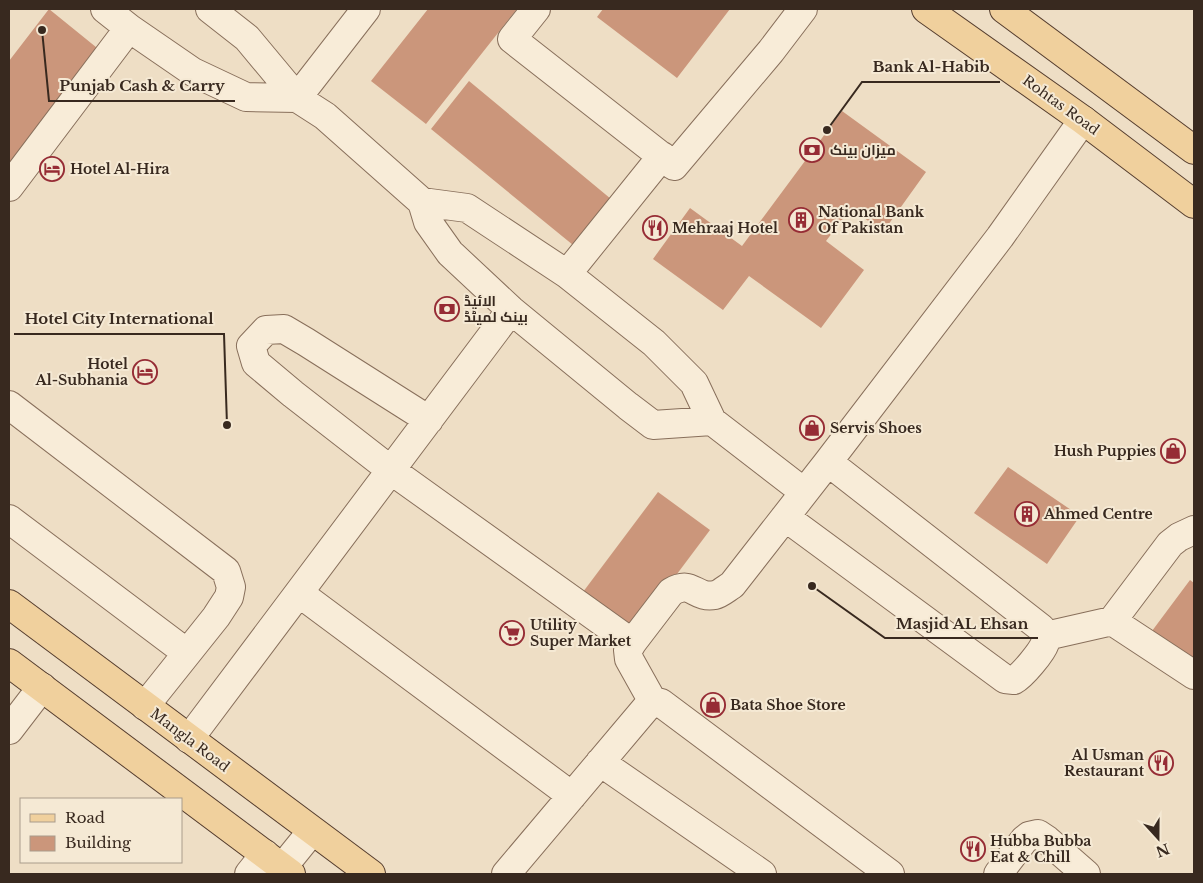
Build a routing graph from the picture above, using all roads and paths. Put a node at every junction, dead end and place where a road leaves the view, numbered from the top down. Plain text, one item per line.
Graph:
1 (105, 9) edge
2 (210, 9) edge
3 (366, 9) edge
4 (536, 9) edge
5 (803, 9) edge
6 (926, 9) edge
7 (1004, 9) edge
8 (129, 28) junction
9 (297, 98) junction
10 (1083, 120) junction
11 (1194, 150) edge
12 (662, 156) junction
13 (9, 187) edge
14 (422, 202) junction
15 (1194, 204) edge
16 (567, 274) junction
17 (511, 310) junction
18 (9, 405) edge
19 (429, 420) junction
20 (712, 421) junction
21 (828, 462) junction
22 (392, 470) junction
23 (804, 492) junction
24 (785, 517) junction
25 (9, 519) edge
26 (1194, 530) edge
27 (299, 593) junction
28 (9, 604) edge
29 (1112, 621) junction
30 (1046, 636) junction
31 (632, 643) junction
32 (187, 653) junction
33 (9, 663) edge
34 (1194, 675) edge
35 (42, 687) junction
36 (653, 702) junction
37 (145, 706) junction
38 (9, 730) edge
39 (189, 739) junction
40 (600, 762) junction
41 (572, 796) junction
42 (312, 831) junction
43 (272, 868) edge
44 (876, 870) edge
45 (372, 874) edge
46 (506, 874) edge
47 (762, 874) edge
48 (998, 874) edge
49 (1086, 874) edge

1 - 8 street
2 - 9 street
3 - 9 street
4 - 12 street
5 - 12 street
6 - 10 main road, Rohtas Road
7 - 11 main road
8 - 9 street
8 - 13 street
9 - 14 street
10 - 15 main road, Rohtas Road
10 - 21 street
12 - 16 street
14 - 16 street
14 - 17 street
16 - 20 street
17 - 19 street
17 - 20 street
18 - 32 street
19 - 22 street
19 - 22 street
20 - 23 street
21 - 23 street
21 - 30 street
22 - 27 street
22 - 31 street
23 - 24 street
24 - 30 street
24 - 31 street
25 - 32 street
26 - 29 street
27 - 39 street
27 - 41 street
28 - 37 main road, Mangla Road
29 - 30 street
29 - 34 street
31 - 36 street
32 - 37 street
33 - 35 main road
35 - 38 street
35 - 43 main road
36 - 40 street
36 - 44 street
37 - 39 main road, Mangla Road
39 - 42 main road, Mangla Road
40 - 41 street
40 - 47 street
41 - 46 street
42 - 43 street
42 - 45 main road, Mangla Road
48 - 49 street

